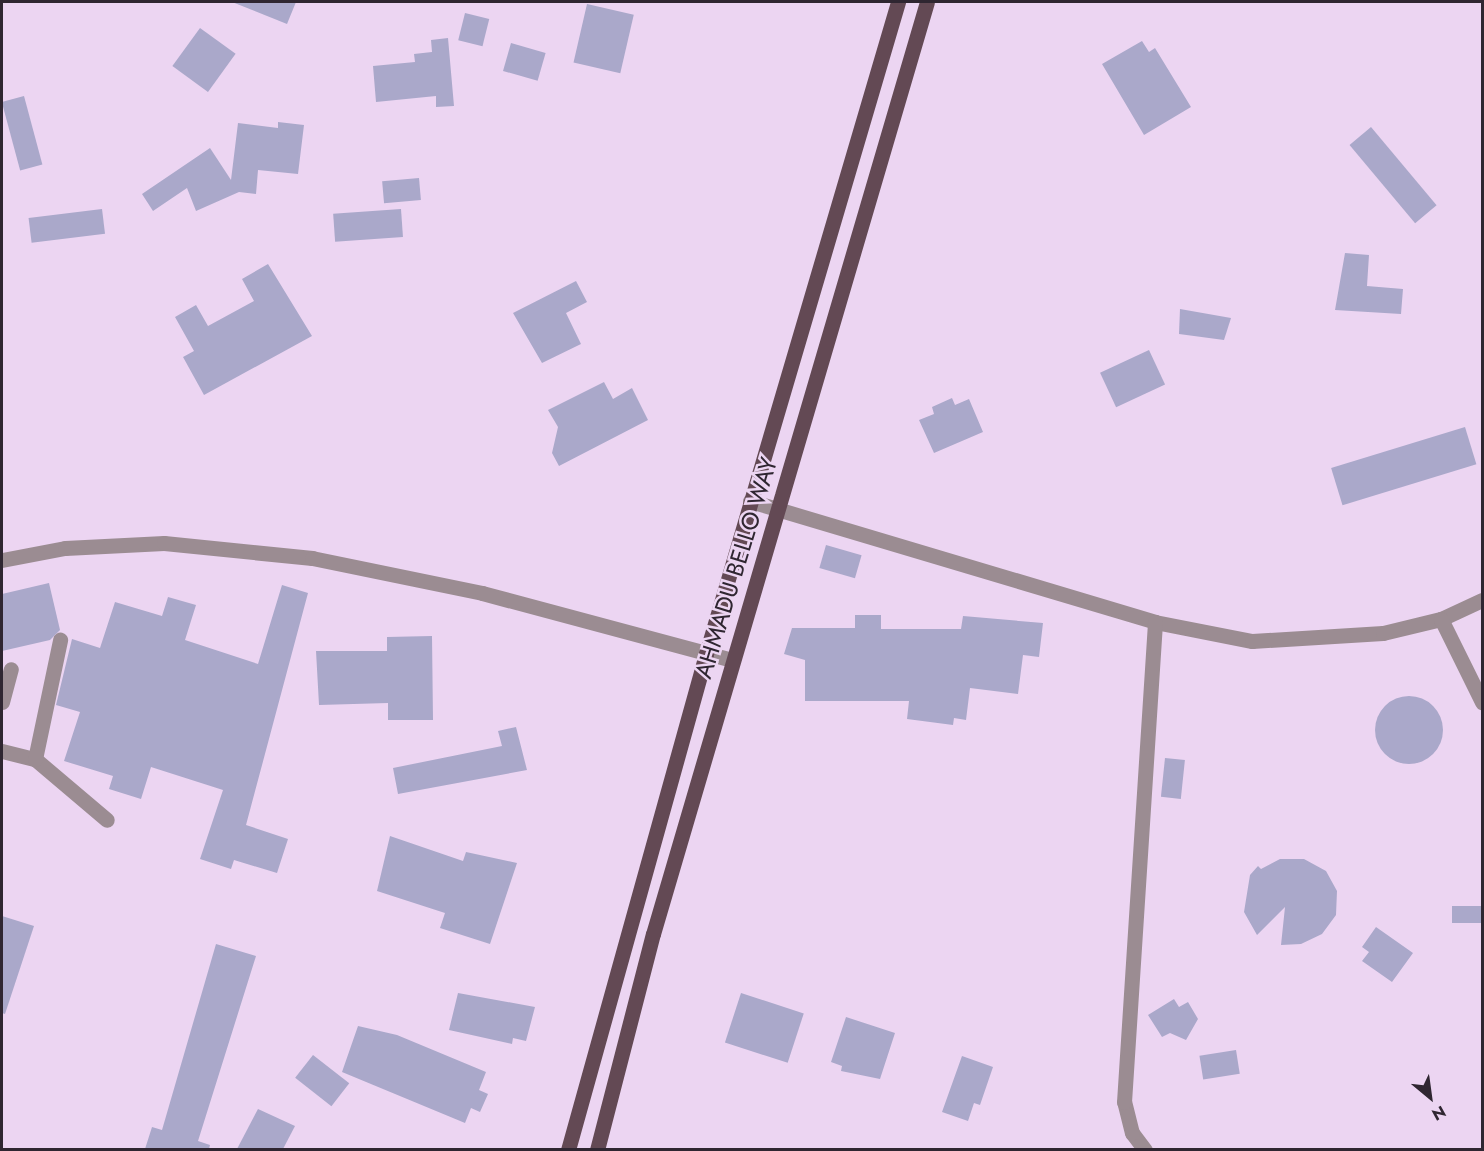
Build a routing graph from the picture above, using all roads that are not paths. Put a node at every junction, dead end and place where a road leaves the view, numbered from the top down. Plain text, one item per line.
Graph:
1 (898, 2) edge
2 (927, 2) edge
3 (750, 501) junction
4 (778, 508) junction
5 (2, 560) edge
6 (1482, 600) edge
7 (1441, 619) junction
8 (1155, 622) junction
9 (60, 640) dead end
10 (706, 654) junction
11 (732, 660) junction
12 (11, 669) dead end
13 (2, 702) edge
14 (1482, 702) edge
15 (2, 751) edge
16 (35, 759) junction
17 (108, 820) dead end
18 (568, 1149) edge
19 (597, 1149) edge
20 (1145, 1149) edge

1 - 3 main road, AHMADU BELLO WAY
2 - 4 main road, AHMADU BELLO WAY
3 - 4 street
3 - 10 main road, AHMADU BELLO WAY
4 - 8 street
4 - 11 main road, AHMADU BELLO WAY
5 - 10 street
6 - 7 street
7 - 8 street
7 - 14 street
8 - 20 street
9 - 16 street
10 - 11 street
10 - 18 main road, AHMADU BELLO WAY
11 - 19 main road, AHMADU BELLO WAY
12 - 13 street
15 - 16 street
16 - 17 street

